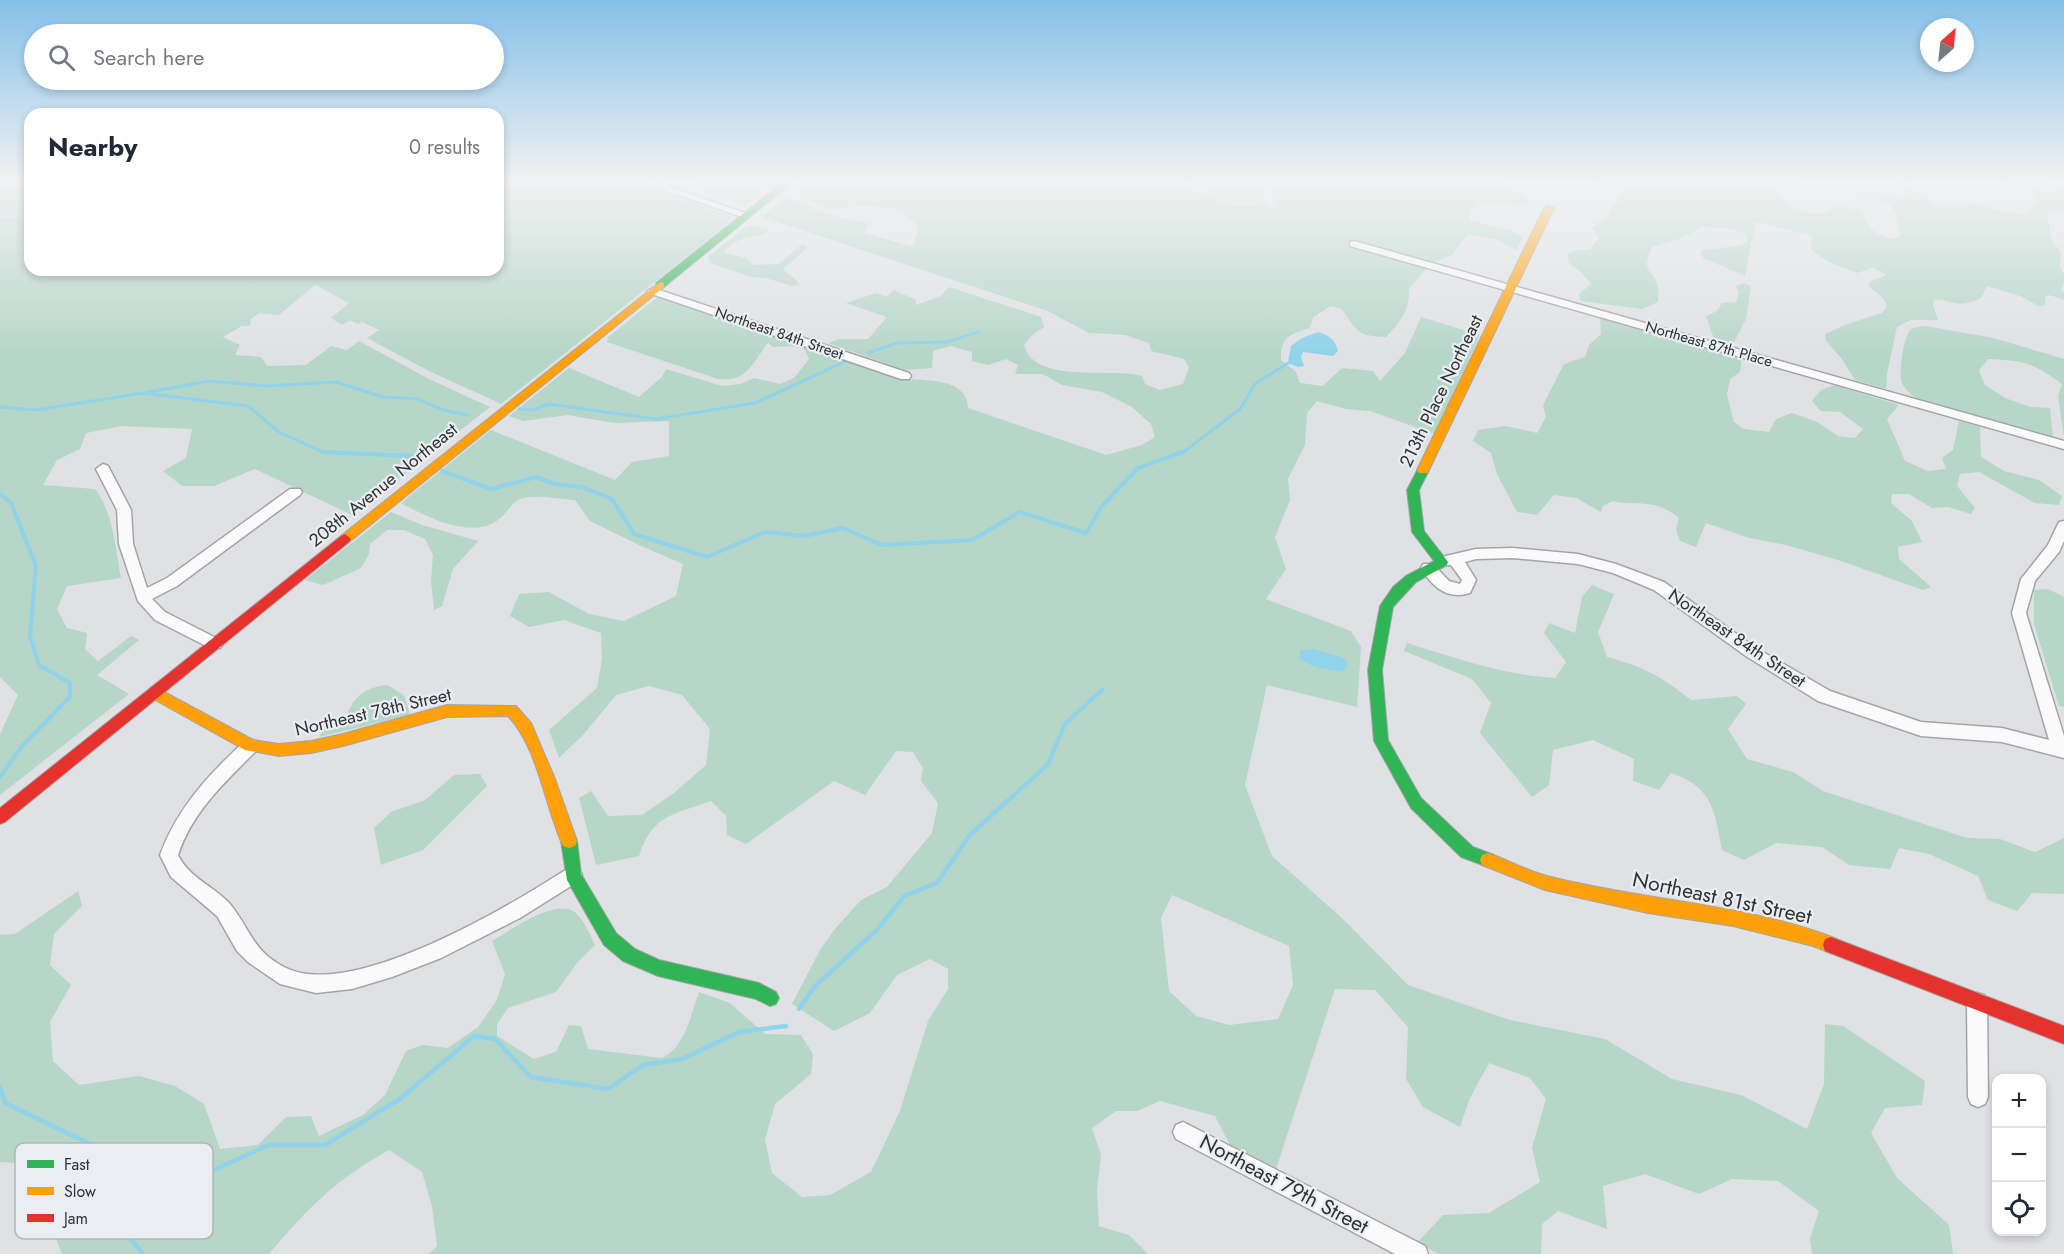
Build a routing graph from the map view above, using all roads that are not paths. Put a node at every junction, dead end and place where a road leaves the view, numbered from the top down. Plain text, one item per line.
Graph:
1 (715, 240) edge
2 (1534, 240) edge
3 (1354, 244) dead end
4 (1510, 288) junction
5 (653, 291) junction
6 (905, 376) dead end
7 (2064, 445) edge
8 (103, 469) dead end
9 (295, 492) dead end
10 (2064, 526) edge
11 (2059, 550) edge
12 (1442, 563) junction
13 (143, 597) junction
14 (215, 644) junction
15 (155, 693) junction
16 (250, 747) junction
17 (2062, 751) edge
18 (0, 817) edge
19 (573, 875) junction
20 (771, 998) dead end
21 (1977, 1002) junction
22 (2064, 1035) edge
23 (1978, 1097) dead end
24 (1183, 1132) dead end
25 (1417, 1254) edge

1 - 5 street, 208th Avenue Northeast
2 - 4 street, 213th Place Northeast
3 - 4 street, Northeast 87th Place
4 - 7 street, Northeast 87th Place
4 - 12 street, 213th Place Northeast
5 - 6 street, Northeast 84th Street
5 - 14 street, 208th Avenue Northeast
8 - 13 street
9 - 13 street
10 - 11 street
11 - 17 street
12 - 17 street, Northeast 84th Street
12 - 21 street, Northeast 81st Street
13 - 14 street
14 - 15 street, 208th Avenue Northeast
15 - 16 street, Northeast 78th Street
15 - 18 street, 208th Avenue Northeast
16 - 19 street, Northeast 78th Street
16 - 19 street
19 - 20 street, Northeast 78th Street
21 - 22 street, Northeast 81st Street
21 - 23 street
24 - 25 street, Northeast 79th Street

